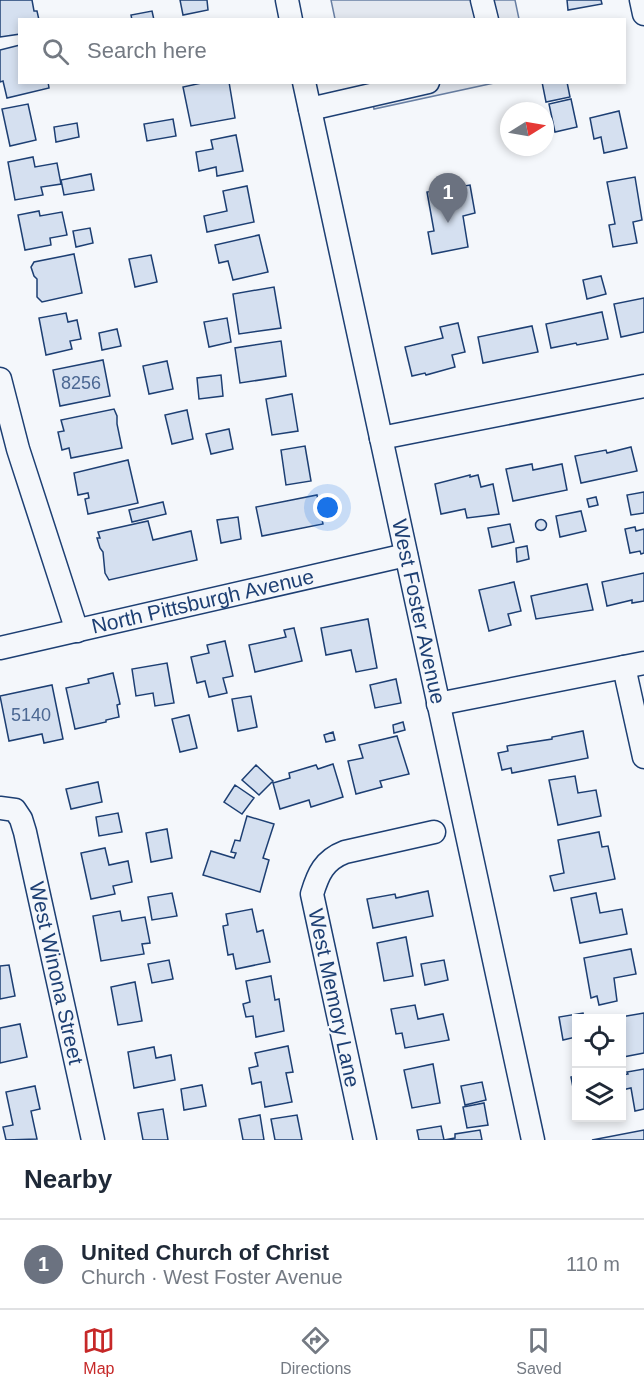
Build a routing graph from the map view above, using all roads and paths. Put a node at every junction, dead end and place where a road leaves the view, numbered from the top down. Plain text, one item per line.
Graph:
1 (287, 0) edge
2 (482, 0) edge
3 (641, 0) edge
4 (644, 14) edge
5 (291, 18) edge
6 (486, 18) edge
7 (304, 84) edge
8 (419, 84) edge
9 (310, 109) junction
10 (0, 379) edge
11 (644, 386) edge
12 (381, 438) junction
13 (406, 555) junction
14 (77, 631) junction
15 (0, 648) edge
16 (634, 665) edge
17 (438, 704) junction
18 (644, 757) edge
19 (8, 809) edge
20 (434, 832) dead end
21 (93, 1140) edge
22 (365, 1140) edge
23 (533, 1140) edge

1 - 5 street
2 - 6 street
3 - 4 street
7 - 9 street, West Foster Avenue
8 - 9 street
9 - 12 street, West Foster Avenue
10 - 14 street
11 - 12 street
12 - 13 street, West Foster Avenue
13 - 14 street, North Pittsburgh Avenue
13 - 17 street, West Foster Avenue
14 - 15 street, North Pittsburgh Avenue
16 - 17 street
16 - 18 street
17 - 23 street, West Foster Avenue
19 - 21 street, West Winona Street
20 - 22 street, West Memory Lane

